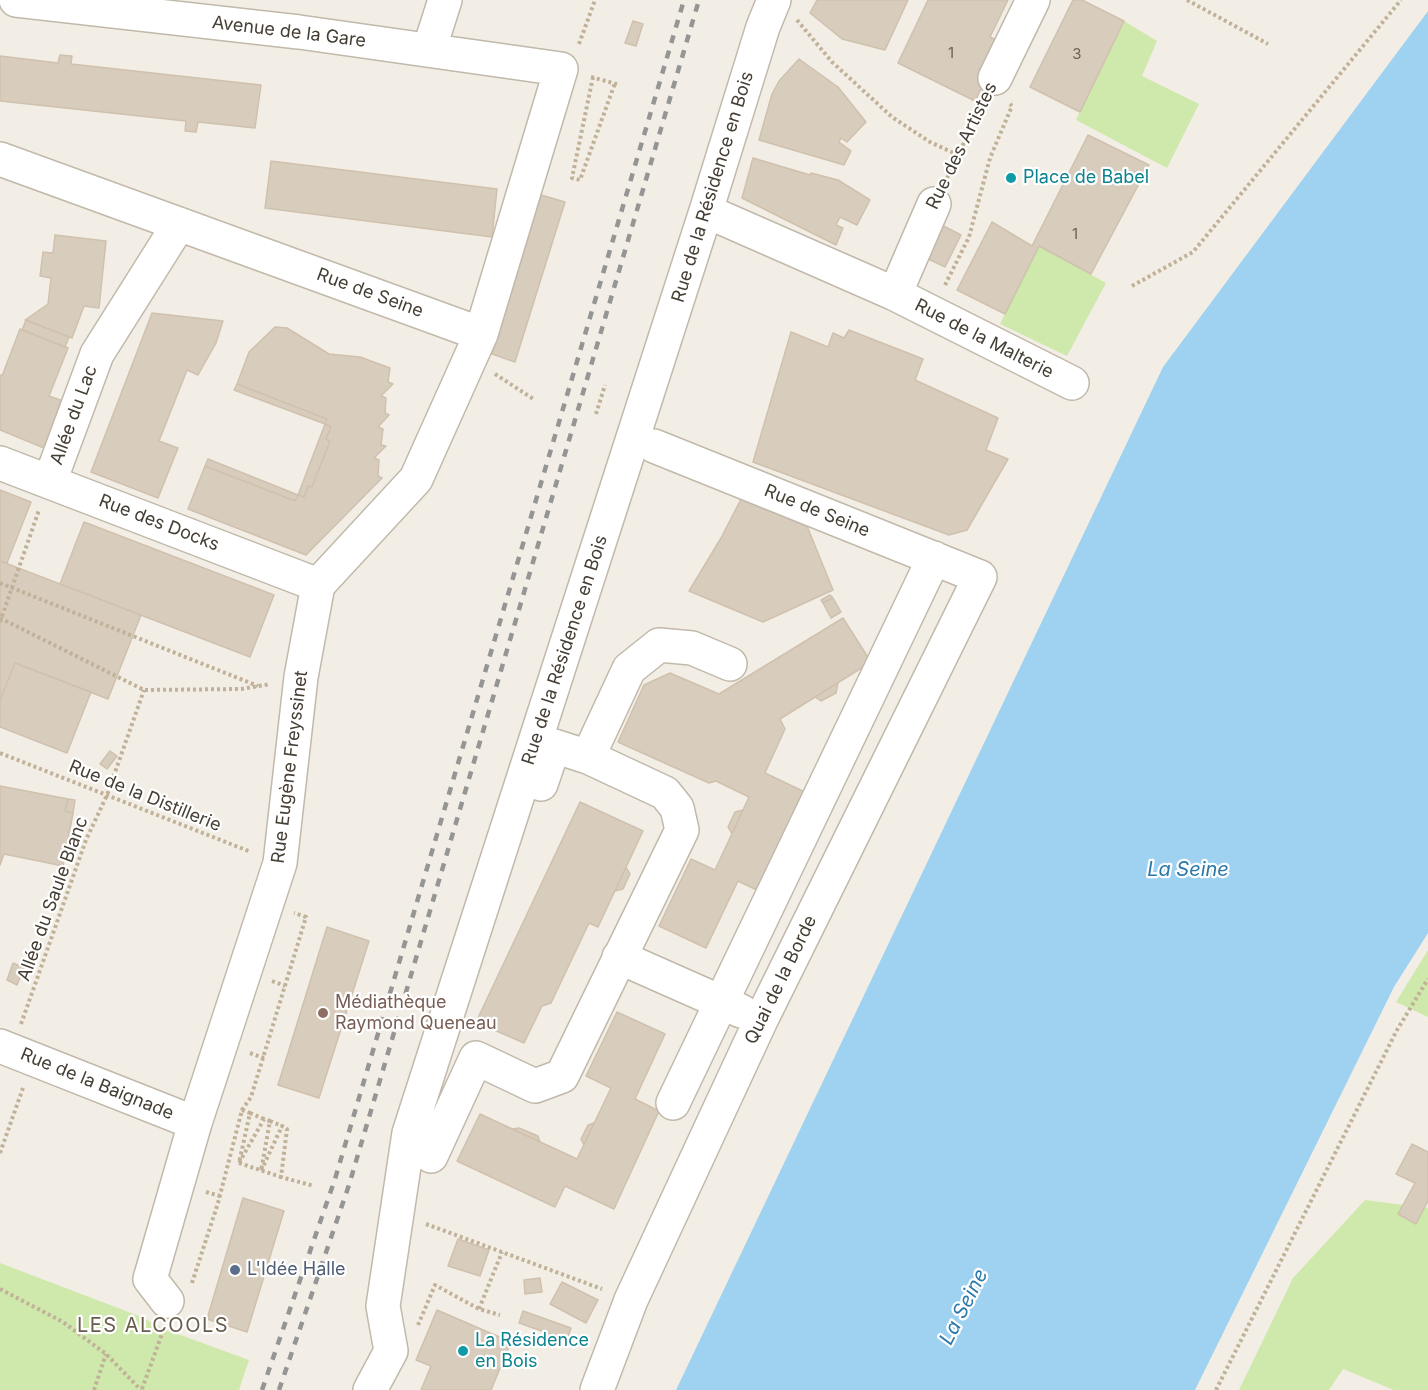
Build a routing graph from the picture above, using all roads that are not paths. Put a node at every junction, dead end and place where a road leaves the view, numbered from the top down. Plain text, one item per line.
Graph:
1 (16, 0) edge
2 (445, 0) edge
3 (1033, 0) edge
4 (785, 9) edge
5 (429, 50) junction
6 (993, 83) road end
7 (0, 159) edge
8 (934, 204) road end
9 (706, 211) junction
10 (179, 224) junction
11 (896, 294) junction
12 (481, 333) junction
13 (1072, 383) dead end
14 (654, 446) dead end
15 (0, 463) edge
16 (50, 481) junction
17 (934, 558) junction
18 (980, 577) joint
19 (318, 585) junction
20 (730, 664) dead end
21 (588, 757) junction
22 (619, 957) junction
23 (721, 1002) junction
24 (761, 1020) junction
25 (6, 1049) edge
26 (476, 1058) junction
27 (673, 1103) dead end
28 (195, 1123) junction
29 (431, 1156) dead end
30 (167, 1301) road end
31 (370, 1390) edge
32 (597, 1390) edge

1 - 5 street, Avenue de la Gare
2 - 5 street
3 - 6 street, Rue des Artistes
4 - 9 street, Rue de la Résidence en Bois
5 - 12 street, Avenue de la Gare
7 - 10 street, Rue de Seine
8 - 11 street, Rue des Artistes
9 - 11 street, Rue de la Malterie
9 - 31 street, Rue de la Résidence en Bois
10 - 12 street, Rue de Seine
10 - 16 street, Allée du Lac
11 - 13 street, Rue de la Malterie
12 - 19 street
14 - 17 street, Rue de Seine
15 - 16 street, Rue des Docks
16 - 19 street, Rue des Docks
17 - 18 street, Rue de Seine
17 - 23 street
18 - 24 street, Quai de la Borde
19 - 28 street, Rue Eugène Freyssinet
20 - 21 street
21 - 22 street
21 - 26 street
22 - 23 street
22 - 26 street
23 - 24 street
23 - 27 street
24 - 32 street, Quai de la Borde
25 - 28 street, Rue de la Baignade
26 - 29 street
28 - 30 street, Rue Eugène Freyssinet

